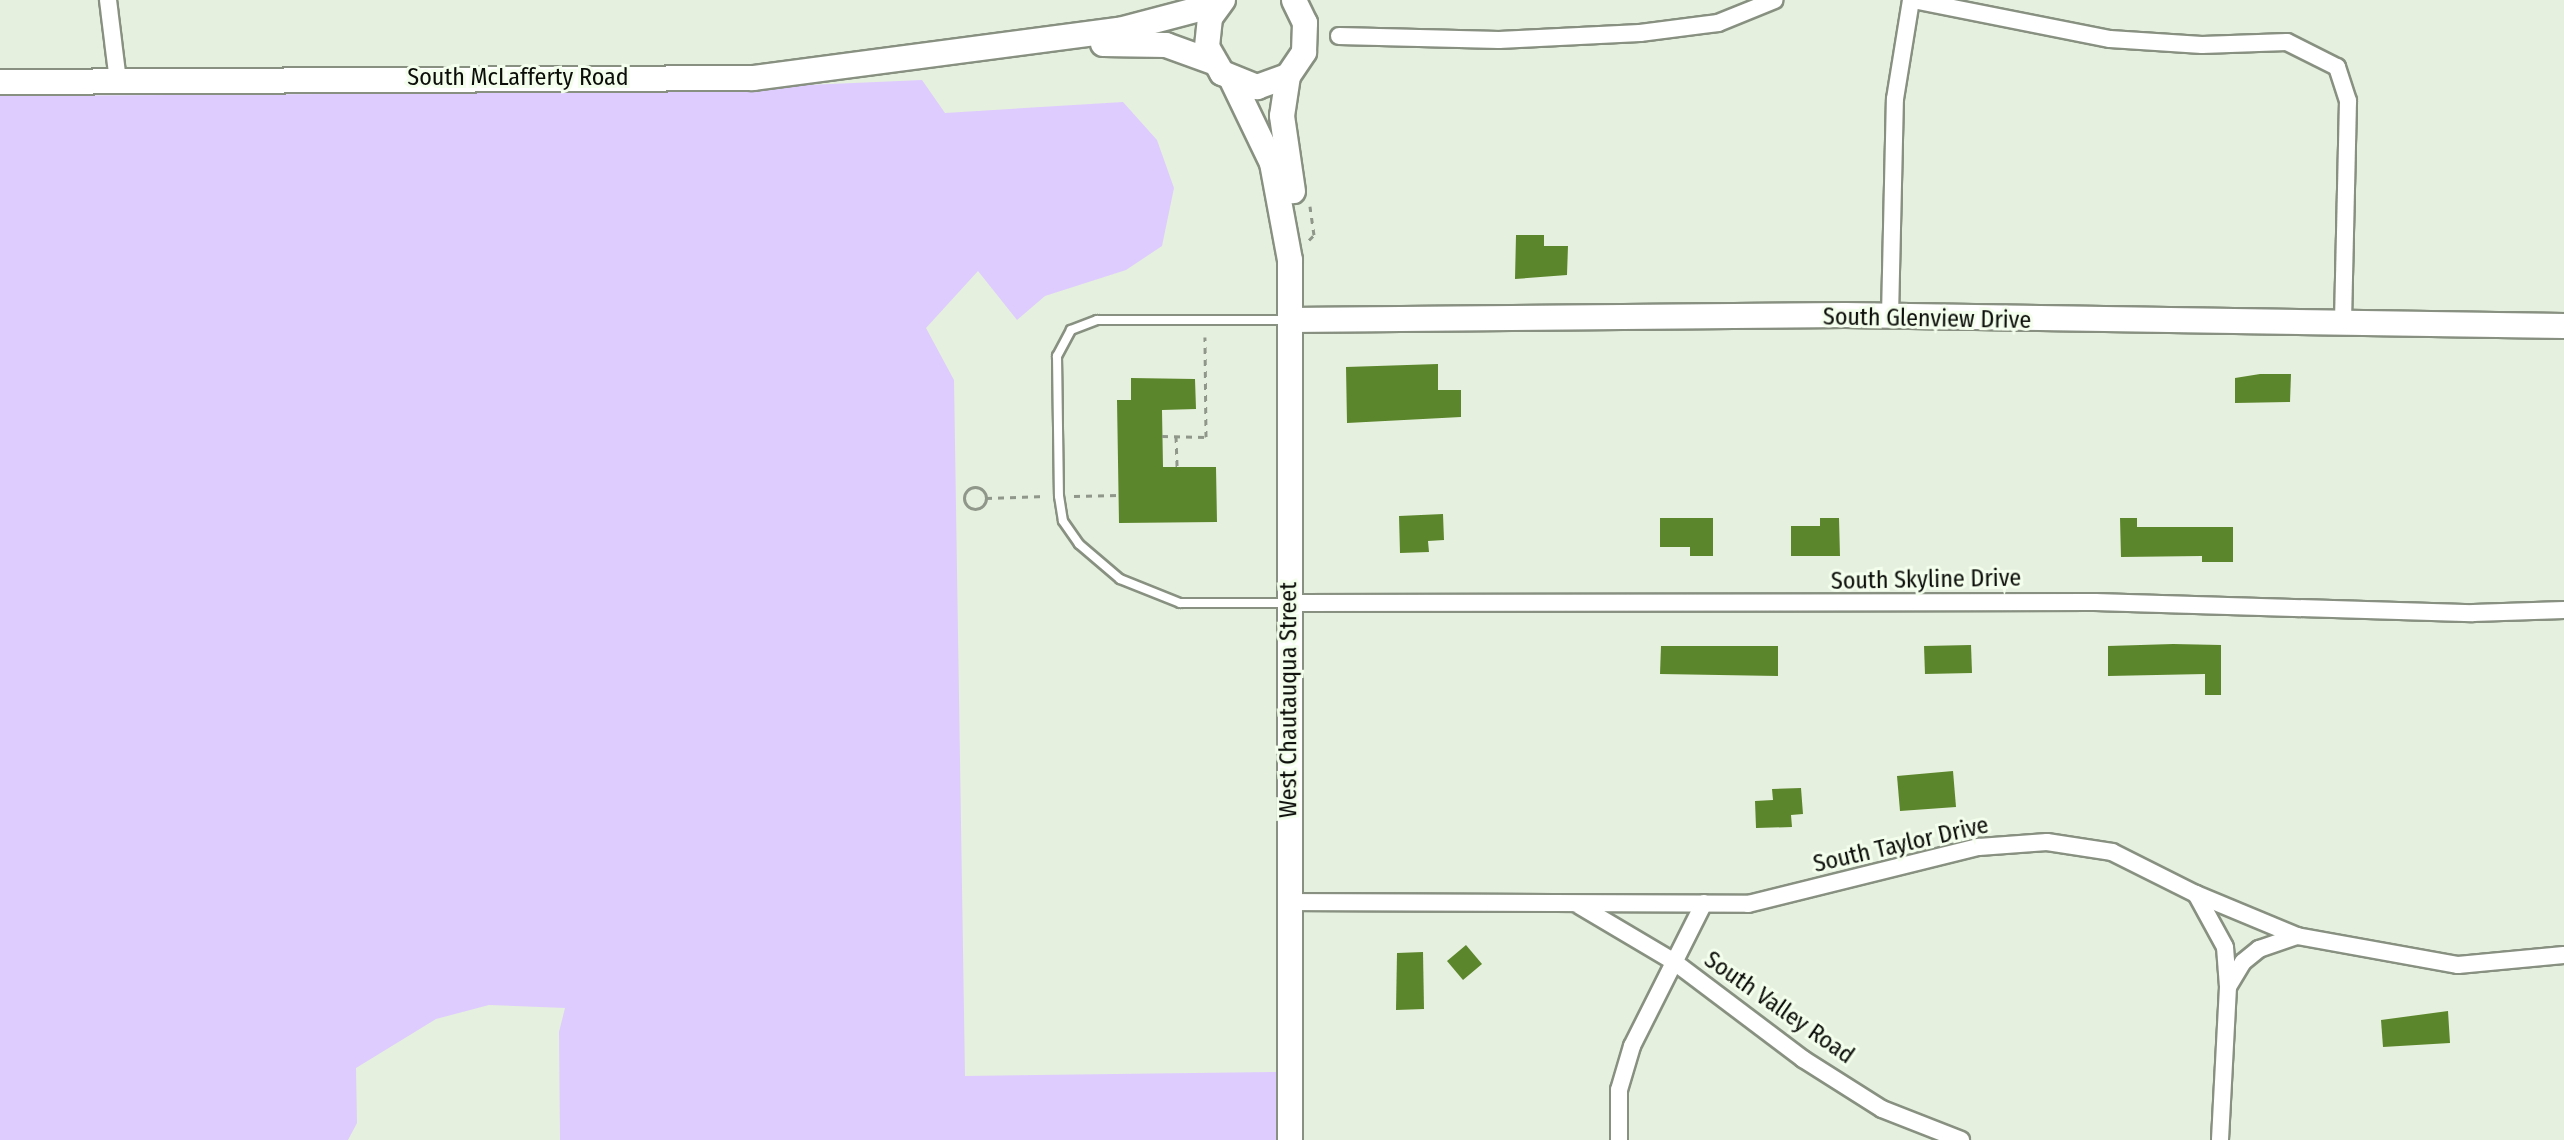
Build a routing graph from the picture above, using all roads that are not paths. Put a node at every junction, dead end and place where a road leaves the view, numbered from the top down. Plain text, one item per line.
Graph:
1 (108, 0) edge
2 (1775, 0) edge
3 (1912, 0) edge
4 (1221, 2) edge
5 (1293, 2) edge
6 (1339, 36) dead end
7 (1033, 43) junction
8 (1213, 62) junction
9 (1288, 76) junction
10 (1232, 80) junction
11 (118, 81) junction
12 (0, 82) edge
13 (1290, 260) junction
14 (1890, 316) junction
15 (1290, 320) junction
16 (2343, 326) junction
17 (2564, 326) edge
18 (1289, 603) junction
19 (2564, 610) edge
20 (2196, 894) junction
21 (1289, 902) junction
22 (1704, 903) junction
23 (1575, 904) junction
24 (2297, 936) junction
25 (2564, 955) edge
26 (1673, 961) junction
27 (2228, 987) junction
28 (1290, 1140) edge
29 (1619, 1140) edge
30 (1961, 1140) edge
31 (2220, 1140) edge

1 - 11 street
2 - 6 street
3 - 14 street
3 - 16 street
4 - 7 street, South McLafferty Road
4 - 8 street
5 - 9 street, West Chautauqua Street
7 - 8 street, South McLafferty Road
7 - 11 street, South McLafferty Road
8 - 10 street, West Chautauqua Street
9 - 10 street
9 - 13 street, West Chautauqua Street
10 - 13 street, West Chautauqua Street
11 - 12 street, South McLafferty Road
13 - 15 street, West Chautauqua Street
14 - 15 street, South Glenview Drive
14 - 16 street, South Glenview Drive
15 - 18 street, West Chautauqua Street
15 - 18 lane
16 - 17 street, South Glenview Drive
18 - 19 street, South Skyline Drive
18 - 21 street, West Chautauqua Street
20 - 22 street, South Taylor Drive
20 - 24 street, South Taylor Drive
20 - 27 street
21 - 23 street, South Taylor Drive
21 - 28 street, West Chautauqua Street
22 - 23 street, South Taylor Drive
22 - 26 street
23 - 26 street, South Valley Road
24 - 25 street
24 - 27 street
26 - 29 street
26 - 30 street, South Valley Road
27 - 31 street

